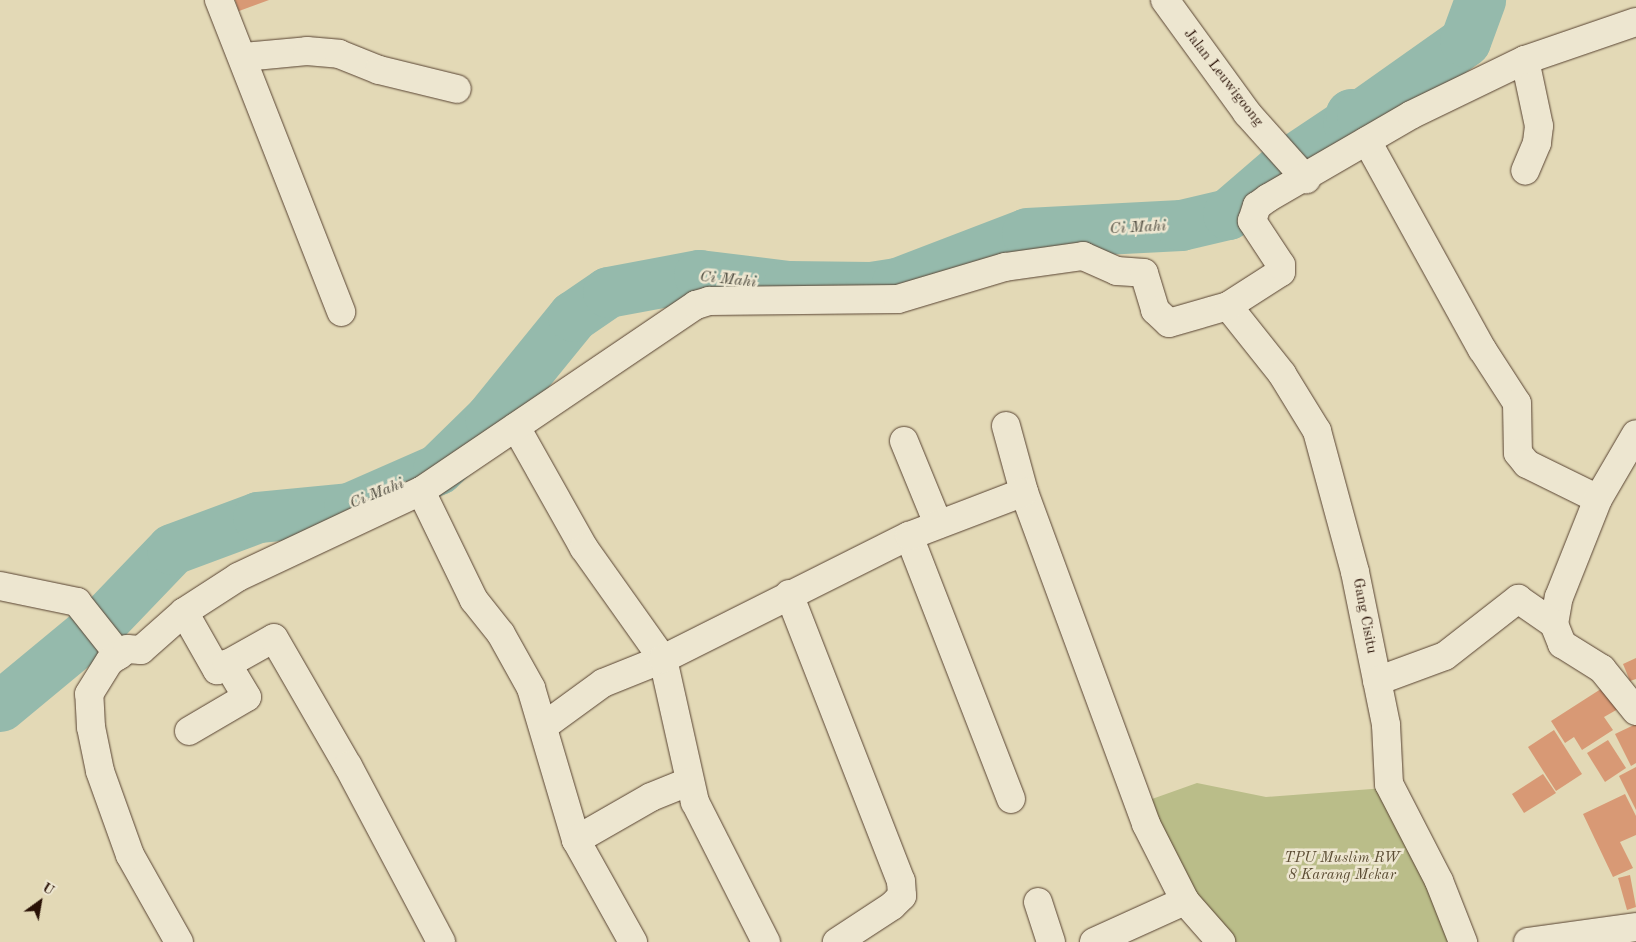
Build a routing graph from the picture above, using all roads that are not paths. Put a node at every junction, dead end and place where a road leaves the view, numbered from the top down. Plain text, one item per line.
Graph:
1 (220, 0) edge
2 (1166, 0) edge
3 (1634, 26) edge
4 (244, 58) junction
5 (1525, 60) junction
6 (457, 89) dead end
7 (1367, 141) junction
8 (1297, 167) junction
9 (1525, 171) dead end
10 (1228, 306) junction
11 (341, 312) dead end
12 (1006, 426) dead end
13 (516, 427) junction
14 (1636, 434) edge
15 (904, 441) dead end
16 (421, 490) junction
17 (1024, 492) junction
18 (1598, 499) junction
19 (938, 524) junction
20 (909, 536) junction
21 (0, 586) edge
22 (789, 594) junction
23 (184, 612) junction
24 (1558, 634) junction
25 (117, 652) junction
26 (663, 659) junction
27 (228, 664) junction
28 (1377, 682) junction
29 (1636, 712) edge
30 (544, 726) junction
31 (189, 731) dead end
32 (688, 782) junction
33 (1011, 799) dead end
34 (576, 840) junction
35 (1185, 901) junction
36 (1038, 902) dead end
37 (1636, 927) edge
38 (179, 942) edge
39 (441, 942) edge
40 (633, 942) edge
41 (766, 942) edge
42 (837, 942) edge
43 (1050, 942) edge
44 (1094, 942) edge
45 (1221, 942) edge
46 (1463, 942) edge
47 (1528, 942) edge

1 - 4 street
2 - 8 street, Jalan Leuwigoong
3 - 5 street
4 - 6 street
4 - 11 street
5 - 7 street
5 - 9 street
7 - 8 street
7 - 18 street
8 - 10 street
10 - 13 street
10 - 28 street, Gang Cisitu
12 - 17 street
13 - 16 street
13 - 26 street
14 - 18 street
15 - 19 street
16 - 23 street
16 - 30 street
17 - 19 street
17 - 35 street
18 - 24 street
19 - 20 street
20 - 22 street
20 - 33 street
21 - 25 street
22 - 26 street
22 - 42 street
23 - 25 street
23 - 27 street
24 - 28 street
24 - 29 street
25 - 38 street
26 - 30 street
26 - 32 street
27 - 31 street
27 - 39 street
28 - 46 street, Gang Cisitu
30 - 34 street
32 - 34 street
32 - 41 street
34 - 40 street
35 - 44 street
35 - 45 street
36 - 43 street
37 - 47 street

